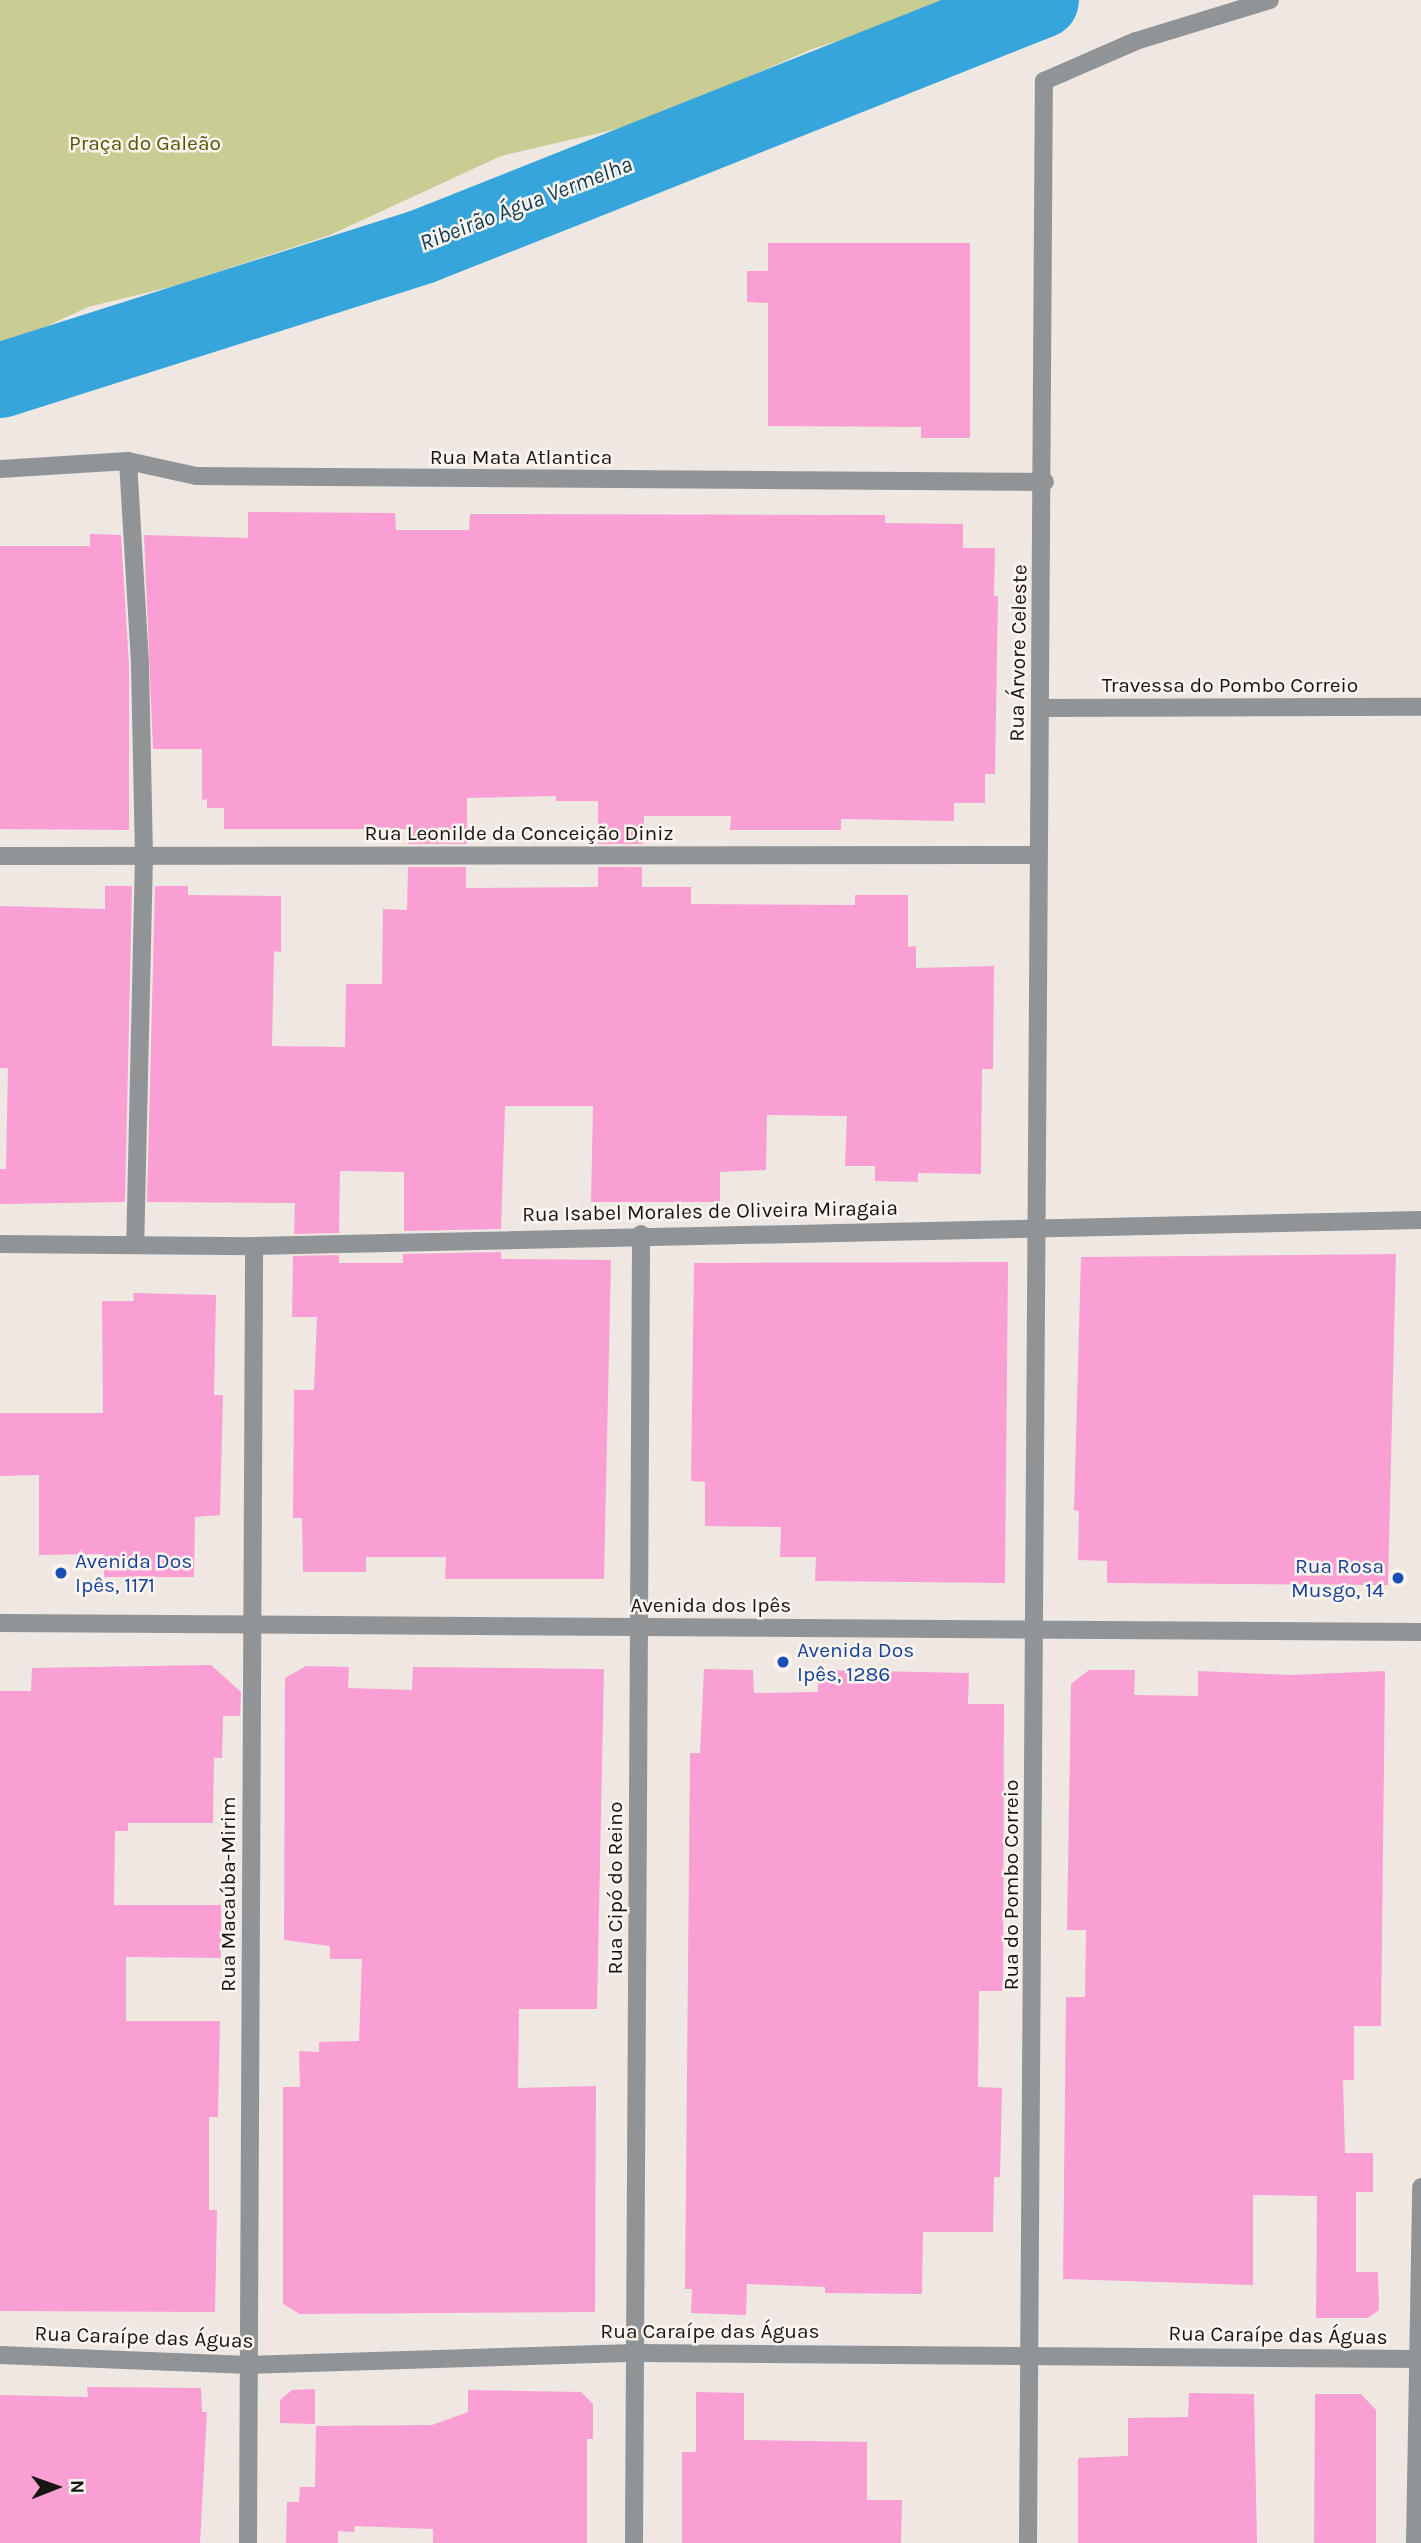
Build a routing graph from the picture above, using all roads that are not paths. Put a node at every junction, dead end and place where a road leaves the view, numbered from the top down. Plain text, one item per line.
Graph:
1 (1270, 0) edge
2 (128, 461) junction
3 (0, 469) edge
4 (1045, 482) junction
5 (1040, 708) junction
6 (1421, 708) edge
7 (1037, 855) junction
8 (0, 856) edge
9 (144, 856) junction
10 (1421, 1220) edge
11 (1038, 1227) junction
12 (641, 1234) junction
13 (0, 1244) edge
14 (135, 1245) junction
15 (254, 1246) junction
16 (0, 1623) edge
17 (252, 1625) junction
18 (639, 1627) junction
19 (1035, 1630) junction
20 (1421, 1632) edge
21 (1421, 2187) edge
22 (635, 2353) junction
23 (0, 2355) edge
24 (1030, 2356) junction
25 (1420, 2359) edge
26 (249, 2365) junction
27 (248, 2543) edge
28 (634, 2543) edge
29 (1028, 2543) edge
30 (1415, 2543) edge

1 - 4 street, Rua Árvore Celeste
2 - 3 street, Rua Mata Atlantica
2 - 4 street, Rua Mata Atlantica
2 - 9 street
4 - 5 street, Rua Árvore Celeste
5 - 6 street, Travessa do Pombo Correio
5 - 7 street, Rua Árvore Celeste
7 - 9 street, Rua Leonilde da Conceição Diniz
7 - 11 street, Rua Árvore Celeste
8 - 9 street, Rua Leonilde da Conceição Diniz
9 - 14 street
10 - 11 street, Rua Isabel Morales de Oliveira Miragaia
11 - 12 street, Rua Isabel Morales de Oliveira Miragaia
11 - 19 street, Rua do Pombo Correio
12 - 15 street, Rua Isabel Morales de Oliveira Miragaia
12 - 18 street, Rua Cipó do Reino
13 - 14 street, Rua Isabel Morales de Oliveira Miragaia
14 - 15 street, Rua Isabel Morales de Oliveira Miragaia
15 - 17 street, Rua Macaúba-Mirim
16 - 17 street, Avenida dos Ipês
17 - 18 street, Avenida dos Ipês
17 - 26 street, Rua Macaúba-Mirim
18 - 19 street, Avenida dos Ipês
18 - 22 street, Rua Cipó do Reino
19 - 20 street, Avenida dos Ipês
19 - 24 street, Rua do Pombo Correio
21 - 25 street
22 - 24 street, Rua Caraípe das Águas
22 - 26 street, Rua Caraípe das Águas
22 - 28 street, Rua Cipó do Reino
23 - 26 street, Rua Caraípe das Águas
24 - 25 street, Rua Caraípe das Águas
24 - 29 street, Rua do Pombo Correio
25 - 30 street
26 - 27 street, Rua Macaúba-Mirim

